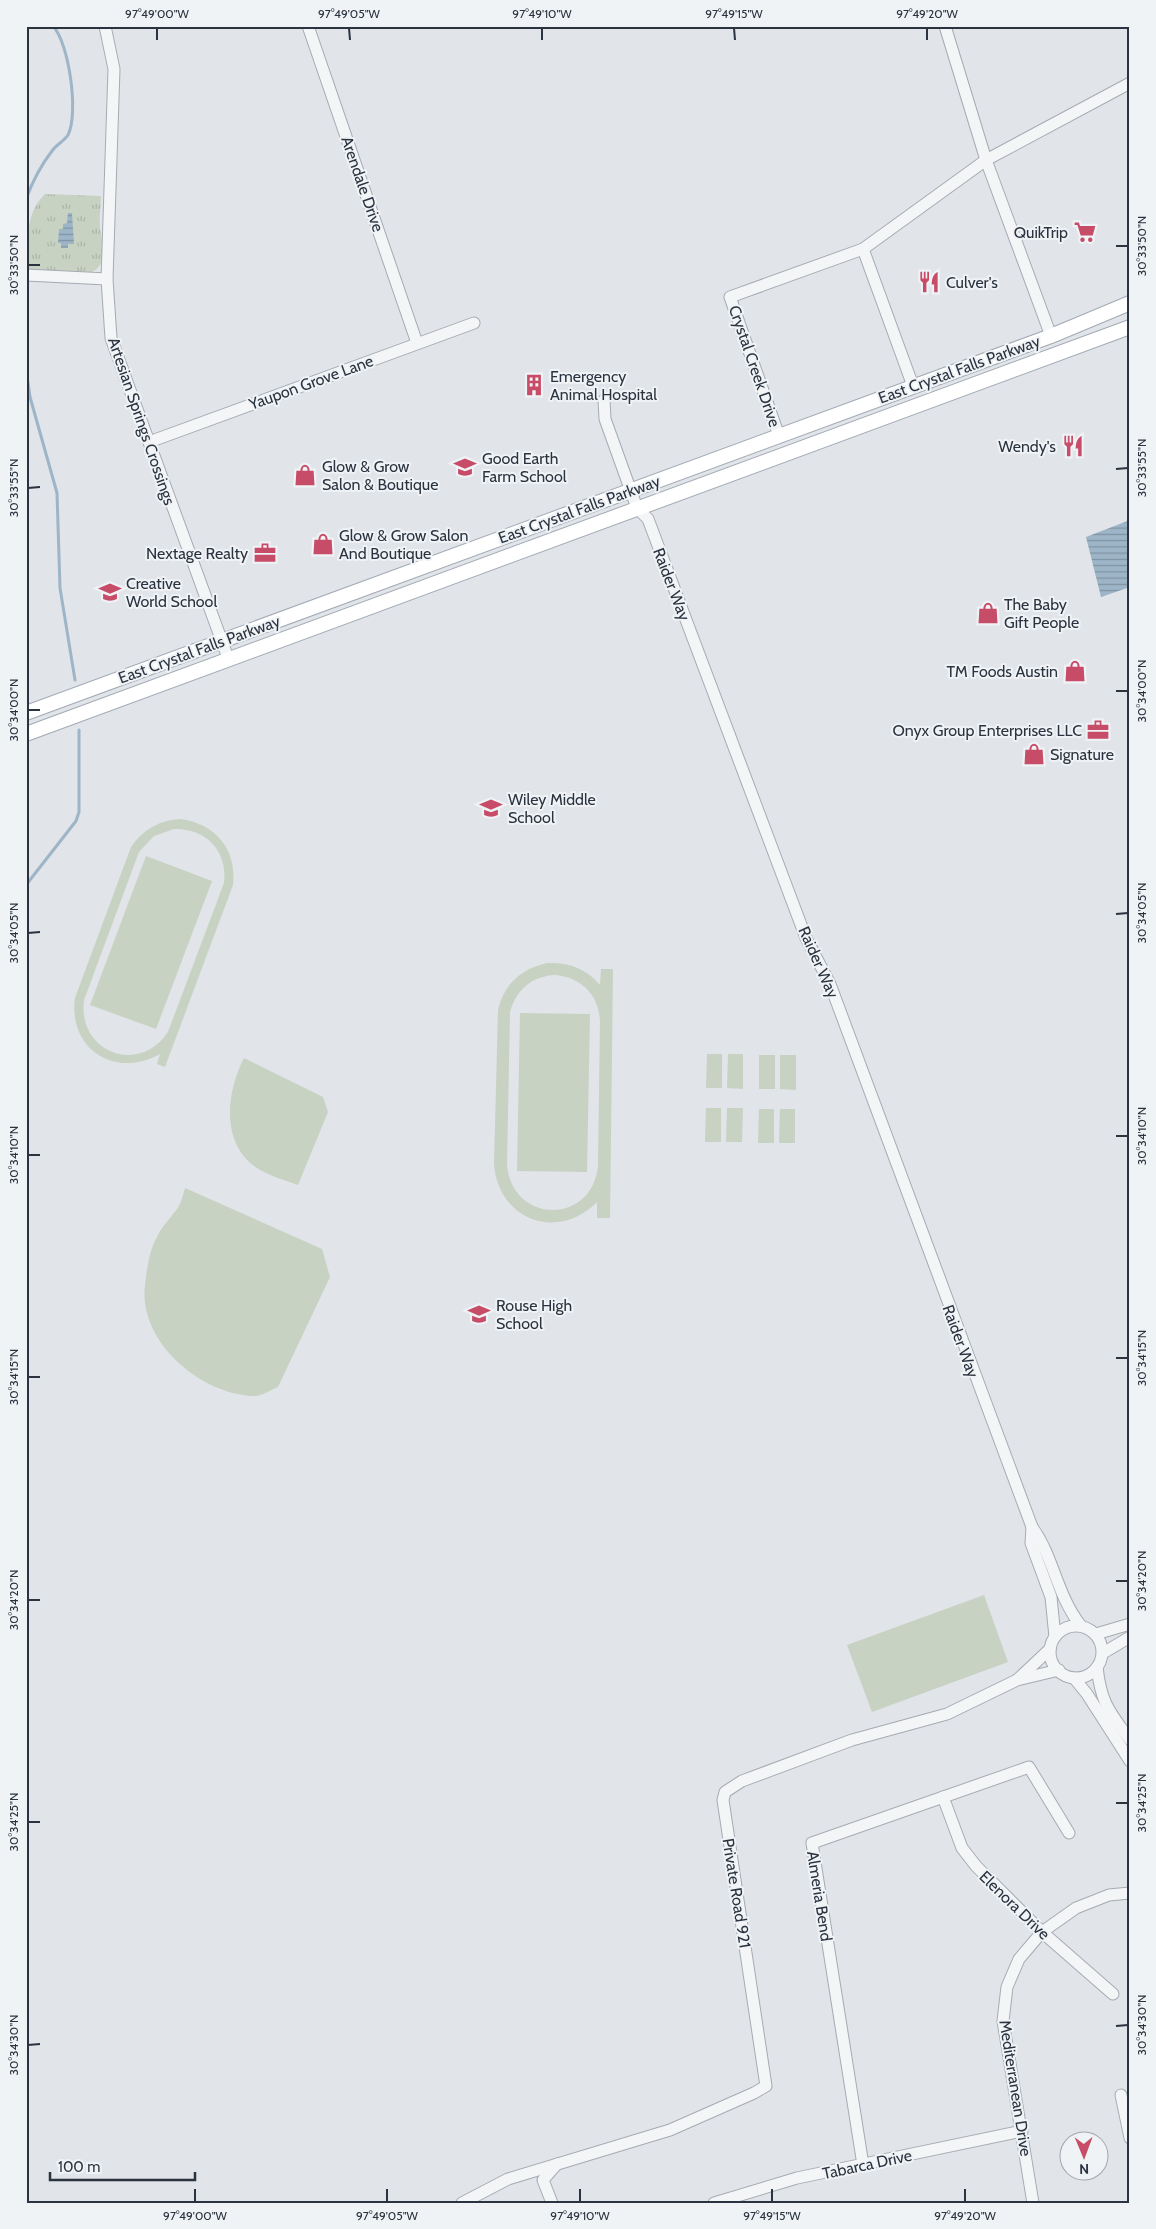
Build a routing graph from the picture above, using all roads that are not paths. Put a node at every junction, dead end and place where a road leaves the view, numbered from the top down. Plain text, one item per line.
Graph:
1 (308, 26) edge
2 (945, 26) edge
3 (108, 27) edge
4 (1130, 83) edge
5 (986, 160) junction
6 (863, 249) junction
7 (27, 275) edge
8 (107, 279) junction
9 (1130, 303) edge
10 (474, 323) dead end
11 (1130, 327) edge
12 (1051, 336) junction
13 (417, 343) junction
14 (913, 386) junction
15 (604, 400) dead end
16 (920, 404) junction
17 (779, 436) junction
18 (149, 442) junction
19 (785, 453) junction
20 (630, 490) junction
21 (636, 508) junction
22 (421, 567) junction
23 (428, 584) junction
24 (221, 641) junction
25 (228, 658) junction
26 (26, 713) edge
27 (26, 734) edge
28 (1032, 1527) junction
29 (1130, 1624) edge
30 (1081, 1626) junction
31 (1096, 1634) junction
32 (1055, 1637) junction
33 (1130, 1637) edge
34 (1050, 1649) junction
35 (1103, 1654) junction
36 (1097, 1667) junction
37 (1058, 1670) junction
38 (1074, 1678) junction
39 (1017, 1680) junction
40 (1130, 1740) edge
41 (1130, 1761) edge
42 (943, 1797) junction
43 (1069, 1833) dead end
44 (1130, 1893) edge
45 (1042, 1932) junction
46 (1113, 1994) dead end
47 (1121, 2095) dead end
48 (1128, 2118) edge
49 (1022, 2131) junction
50 (1130, 2138) edge
51 (558, 2163) junction
52 (862, 2165) junction
53 (719, 2202) edge
54 (462, 2203) edge
55 (552, 2203) edge
56 (1033, 2203) edge

1 - 13 street, Arendale Drive
2 - 5 street
3 - 8 street, Artesian Springs Crossings
4 - 5 street
5 - 6 street
5 - 12 street
6 - 14 street
6 - 17 street, Crystal Creek Drive
7 - 8 street
8 - 18 street, Artesian Springs Crossings
9 - 12 main road, East Crystal Falls Parkway
10 - 13 street, Yaupon Grove Lane
11 - 16 main road, East Crystal Falls Parkway
12 - 14 main road, East Crystal Falls Parkway
13 - 18 street, Yaupon Grove Lane
14 - 16 main road
14 - 17 main road, East Crystal Falls Parkway
15 - 20 street, Raider Way
16 - 19 main road, East Crystal Falls Parkway
17 - 19 main road
17 - 20 main road, East Crystal Falls Parkway
18 - 24 street, Artesian Springs Crossings
19 - 21 main road, East Crystal Falls Parkway
20 - 21 street, Raider Way
20 - 22 main road, East Crystal Falls Parkway
21 - 23 main road, East Crystal Falls Parkway
21 - 28 street, Raider Way
22 - 23 main road
22 - 24 main road, East Crystal Falls Parkway
23 - 25 main road, East Crystal Falls Parkway
24 - 25 street, Artesian Springs Crossings
24 - 26 main road, East Crystal Falls Parkway
25 - 27 main road, East Crystal Falls Parkway
28 - 30 street, Raider Way
28 - 32 street, Raider Way
29 - 31 street
30 - 31 street
30 - 32 street
31 - 35 street
32 - 34 street
33 - 35 street
34 - 37 street
34 - 39 street, Private Road 921
35 - 36 street
36 - 38 street
36 - 40 street
37 - 38 street
37 - 39 street, Private Road 921
38 - 41 street
39 - 51 street, Private Road 921
42 - 43 street, Almeria Bend
42 - 45 street, Elenora Drive
42 - 52 street, Almeria Bend
44 - 45 street, Mediterranean Drive
45 - 46 street, Elenora Drive
45 - 49 street, Mediterranean Drive
47 - 48 street
48 - 50 street
49 - 52 street, Tabarca Drive
49 - 56 street, Mediterranean Drive
51 - 54 street, Private Road 921
51 - 55 street
52 - 53 street, Tabarca Drive

